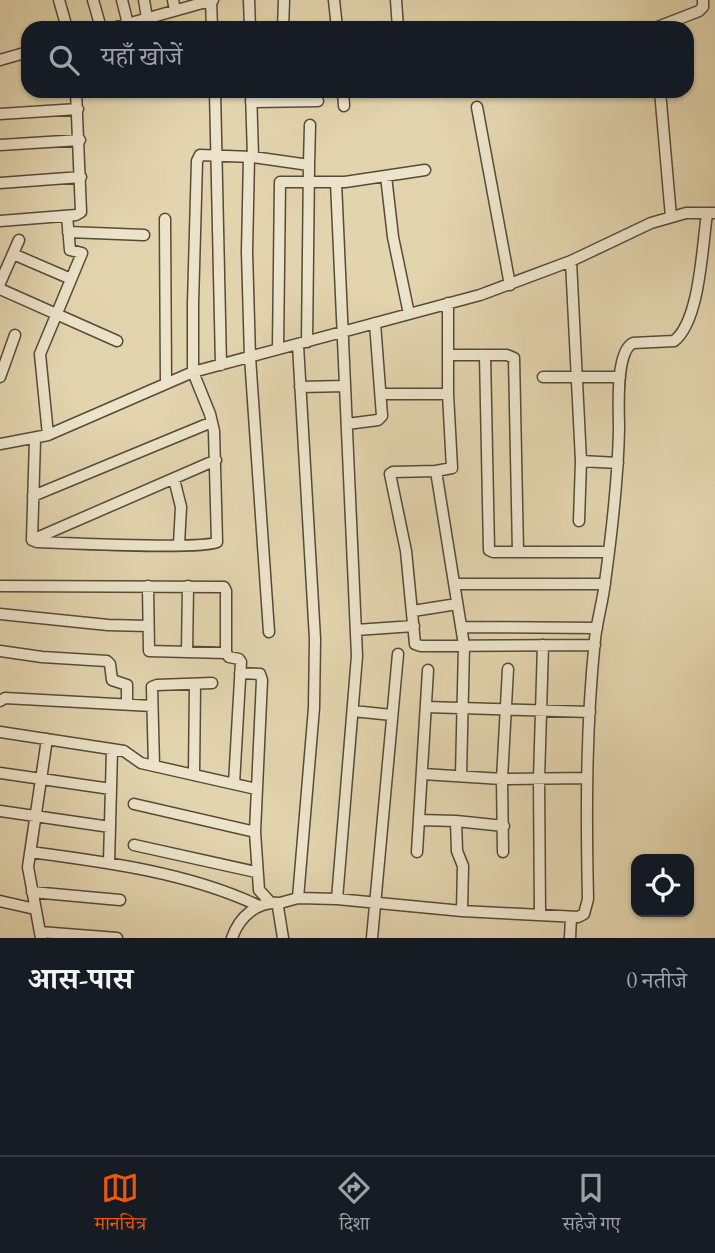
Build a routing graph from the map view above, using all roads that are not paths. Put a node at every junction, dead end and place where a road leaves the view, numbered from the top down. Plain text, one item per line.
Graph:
1 (59, 0) edge
2 (93, 0) edge
3 (122, 0) edge
4 (144, 0) edge
5 (212, 0) edge
6 (249, 0) edge
7 (284, 0) edge
8 (334, 0) edge
9 (396, 0) edge
10 (703, 0) edge
11 (174, 5) edge
12 (147, 18) junction
13 (65, 21) edge
14 (99, 21) edge
15 (127, 21) edge
16 (138, 21) edge
17 (212, 21) edge
18 (250, 21) edge
19 (284, 21) edge
20 (336, 21) edge
21 (398, 21) edge
22 (673, 21) edge
23 (21, 54) edge
24 (0, 60) edge
25 (77, 98) edge
26 (215, 98) edge
27 (251, 98) edge
28 (295, 98) edge
29 (343, 98) edge
30 (661, 98) edge
31 (318, 102) dead end
32 (344, 106) dead end
33 (477, 107) dead end
34 (78, 109) junction
35 (0, 114) edge
36 (310, 125) dead end
37 (79, 141) junction
38 (0, 145) edge
39 (218, 155) junction
40 (251, 157) junction
41 (309, 165) junction
42 (425, 170) dead end
43 (386, 176) junction
44 (81, 177) junction
45 (309, 181) junction
46 (336, 182) junction
47 (0, 183) edge
48 (711, 214) edge
49 (67, 216) junction
50 (671, 217) junction
51 (165, 219) dead end
52 (0, 221) edge
53 (68, 232) junction
54 (144, 235) dead end
55 (19, 240) dead end
56 (13, 254) junction
57 (571, 261) junction
58 (3, 270) edge
59 (71, 279) junction
60 (0, 283) edge
61 (510, 285) junction
62 (0, 289) edge
63 (448, 303) junction
64 (56, 313) junction
65 (409, 314) junction
66 (375, 323) junction
67 (342, 332) junction
68 (15, 335) dead end
69 (117, 341) dead end
70 (302, 343) junction
71 (278, 349) junction
72 (448, 355) junction
73 (485, 355) junction
74 (250, 357) junction
75 (221, 365) junction
76 (193, 372) junction
77 (577, 376) junction
78 (0, 377) edge
79 (543, 377) dead end
80 (620, 377) junction
81 (166, 383) junction
82 (345, 386) junction
83 (300, 387) junction
84 (381, 394) junction
85 (448, 394) junction
86 (212, 422) junction
87 (346, 424) junction
88 (48, 435) junction
89 (35, 439) junction
90 (0, 444) edge
91 (216, 460) junction
92 (581, 461) junction
93 (618, 463) junction
94 (436, 471) junction
95 (174, 478) junction
96 (33, 496) junction
97 (579, 521) dead end
98 (32, 540) junction
99 (179, 544) junction
100 (518, 552) junction
101 (609, 552) junction
102 (454, 584) junction
103 (605, 584) junction
104 (0, 586) edge
105 (148, 586) junction
106 (188, 586) junction
107 (457, 604) junction
108 (413, 611) junction
109 (0, 614) edge
110 (148, 626) junction
111 (414, 626) junction
112 (461, 627) junction
113 (597, 628) junction
114 (356, 630) junction
115 (269, 632) dead end
116 (464, 645) junction
117 (543, 645) junction
118 (595, 645) junction
119 (0, 651) edge
120 (187, 652) junction
121 (226, 653) junction
122 (398, 654) dead end
123 (508, 669) dead end
124 (428, 670) dead end
125 (240, 673) junction
126 (212, 683) dead end
127 (195, 684) junction
128 (0, 701) edge
129 (127, 704) junction
130 (152, 706) junction
131 (426, 707) junction
132 (463, 707) junction
133 (506, 709) junction
134 (540, 710) junction
135 (353, 711) junction
136 (590, 712) junction
137 (392, 715) junction
138 (0, 732) edge
139 (47, 739) junction
140 (112, 750) junction
141 (154, 766) junction
142 (0, 773) edge
143 (194, 775) junction
144 (423, 775) junction
145 (461, 776) junction
146 (586, 778) junction
147 (43, 779) junction
148 (502, 779) junction
149 (539, 779) junction
150 (234, 784) junction
151 (111, 789) junction
152 (256, 789) junction
153 (134, 804) dead end
154 (0, 811) edge
155 (37, 817) junction
156 (419, 820) junction
157 (456, 821) junction
158 (504, 826) junction
159 (110, 827) junction
160 (255, 832) junction
161 (134, 845) dead end
162 (30, 852) junction
163 (417, 852) dead end
164 (503, 852) dead end
165 (109, 863) junction
166 (257, 872) junction
167 (32, 891) junction
168 (298, 898) junction
169 (337, 899) junction
170 (0, 901) edge
171 (120, 901) dead end
172 (275, 902) junction
173 (376, 902) junction
174 (260, 906) junction
175 (35, 909) junction
176 (462, 911) junction
177 (540, 915) junction
178 (572, 917) junction
179 (40, 935) edge
180 (117, 938) edge
181 (232, 938) edge
182 (283, 938) edge
183 (372, 938) edge
184 (570, 938) edge
185 (578, 938) edge

1 - 13 street
2 - 14 street
3 - 15 street
4 - 12 street
5 - 11 street
5 - 17 street
6 - 18 street
7 - 19 street
8 - 20 street
9 - 21 street
10 - 22 street
11 - 12 street
12 - 16 street
23 - 24 street
25 - 34 street
26 - 39 street
27 - 40 street
28 - 31 street
29 - 32 street
30 - 50 street
33 - 61 street
34 - 35 street
34 - 37 street
36 - 41 street
37 - 38 street
37 - 44 street
39 - 40 street
39 - 75 street
39 - 76 street
40 - 41 street
40 - 74 street
41 - 45 street
42 - 43 street
43 - 46 street
43 - 65 street
44 - 47 street
44 - 49 street
45 - 46 street
45 - 70 street
45 - 71 street
46 - 67 street
48 - 50 street
48 - 80 street
49 - 52 street
49 - 53 street
50 - 57 street
51 - 81 street
53 - 54 street
53 - 59 street
55 - 56 street
56 - 58 street
56 - 59 street
57 - 61 street
57 - 77 street
58 - 60 street
59 - 64 street
61 - 63 street
62 - 64 street
63 - 65 street
63 - 72 street
64 - 69 street
64 - 88 street
65 - 66 street
66 - 67 street
66 - 84 street
67 - 70 street
67 - 82 street
68 - 78 street
70 - 71 street
70 - 83 street
71 - 74 street
72 - 73 street
72 - 85 street
73 - 100 street
73 - 100 street
74 - 75 street
74 - 115 street
75 - 76 street
76 - 81 street
76 - 86 street
77 - 79 street
77 - 80 street
77 - 92 street
80 - 93 street
81 - 88 street
82 - 83 street
82 - 87 street
83 - 168 street
84 - 85 street
84 - 87 street
85 - 94 street
86 - 91 street
86 - 96 street
87 - 114 street
88 - 89 street
89 - 90 street
89 - 96 street
91 - 95 street
91 - 99 street
92 - 93 street
92 - 97 street
93 - 101 street
94 - 102 street
94 - 108 street
95 - 98 street
95 - 99 street
96 - 98 street
98 - 99 street
100 - 101 street
101 - 103 street
102 - 103 street
102 - 107 street
103 - 113 street
104 - 105 street
105 - 106 street
105 - 110 street
106 - 120 street
106 - 121 street
107 - 108 street
107 - 112 street
108 - 111 street
109 - 110 street
110 - 120 street
111 - 114 street
111 - 116 street
112 - 113 street
112 - 116 street
113 - 118 street
114 - 135 street
116 - 117 street
116 - 132 street
117 - 118 street
117 - 134 street
118 - 136 street
119 - 129 street
120 - 121 street
121 - 125 street
122 - 137 street
123 - 133 street
124 - 131 street
125 - 150 street
125 - 152 street
126 - 127 street
127 - 130 street
127 - 143 street
128 - 129 street
129 - 130 street
130 - 141 street
131 - 132 street
131 - 144 street
132 - 133 street
132 - 145 street
133 - 134 street
133 - 148 street
134 - 136 street
134 - 149 street
135 - 137 street
135 - 169 street
136 - 146 street
137 - 173 street
138 - 139 street
139 - 140 street
139 - 147 street
140 - 141 street
140 - 151 street
141 - 143 street
142 - 147 street
143 - 150 street
144 - 145 street
144 - 156 street
145 - 148 street
146 - 149 street
146 - 178 street
147 - 151 street
147 - 155 street
148 - 149 street
148 - 158 street
149 - 177 street
150 - 152 street
151 - 159 street
152 - 160 street
153 - 160 street
154 - 155 street
155 - 159 street
155 - 162 street
156 - 157 street
156 - 163 street
157 - 158 street
157 - 176 street
158 - 164 street
159 - 165 street
160 - 166 street
161 - 166 street
162 - 165 street
162 - 167 street
165 - 174 street
166 - 172 street
167 - 171 street
167 - 175 street
168 - 169 street
168 - 172 street
169 - 173 street
170 - 175 street
172 - 174 street
172 - 182 street
173 - 176 street
173 - 183 street
174 - 181 street
175 - 179 street
176 - 177 street
177 - 178 street
178 - 184 street
179 - 180 street
184 - 185 street

